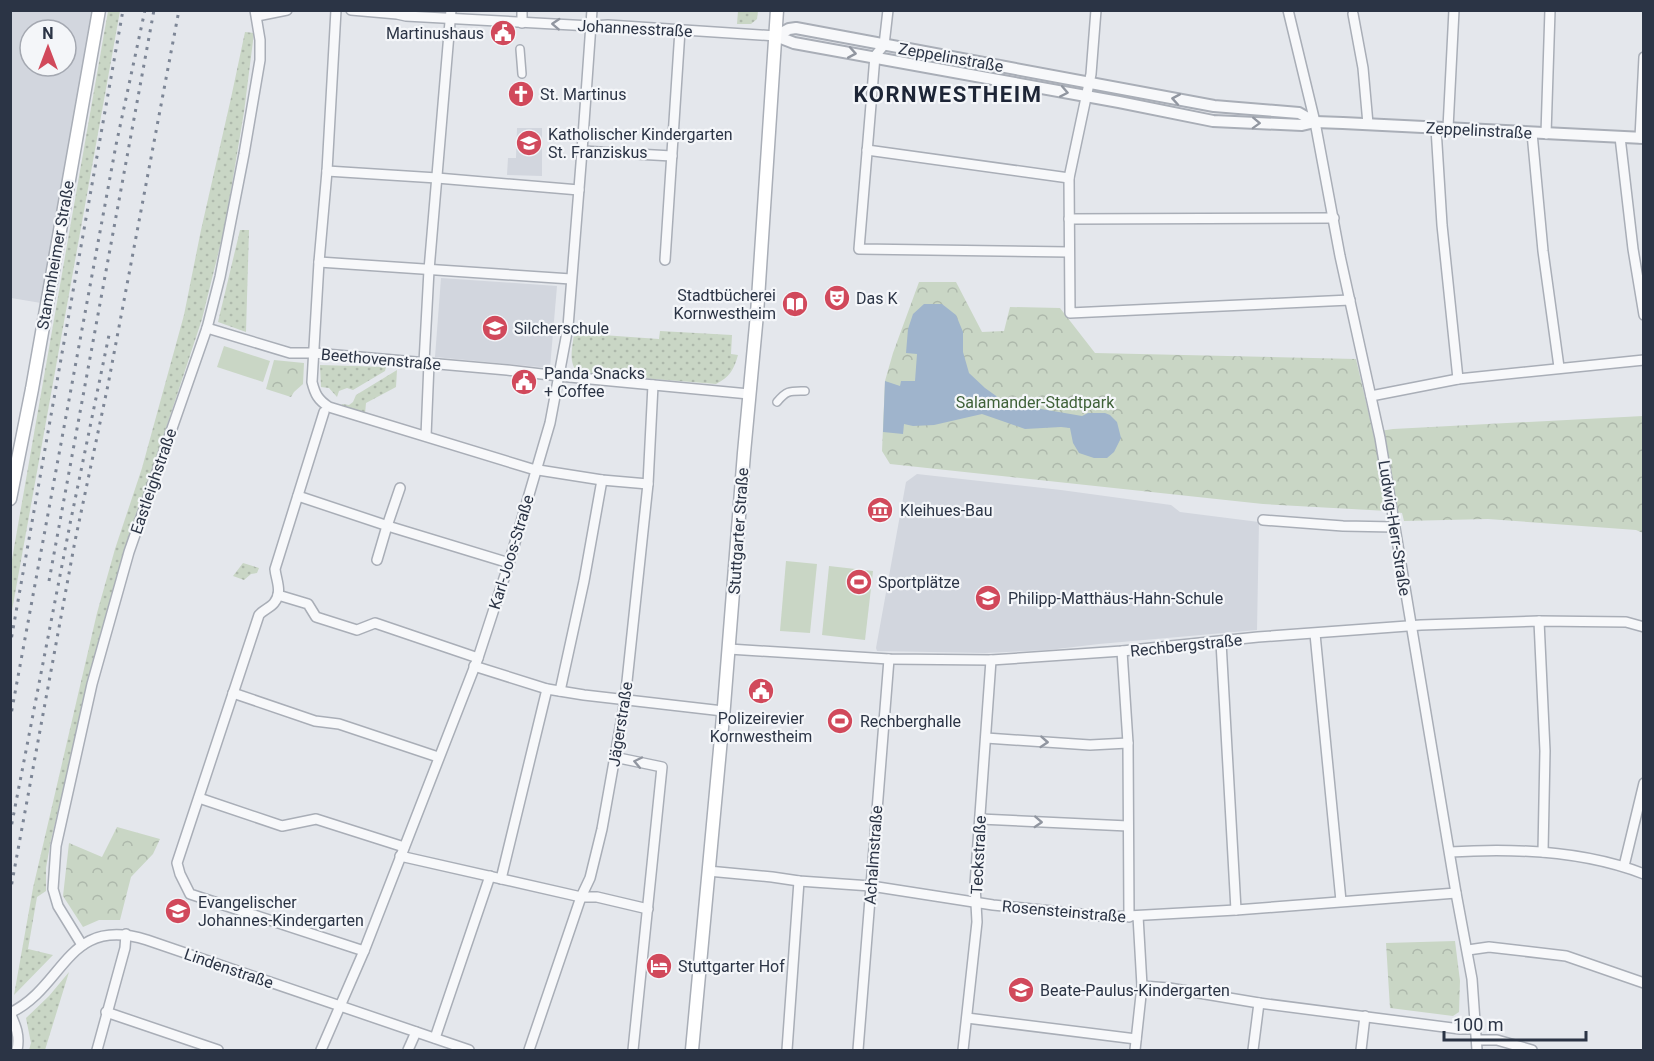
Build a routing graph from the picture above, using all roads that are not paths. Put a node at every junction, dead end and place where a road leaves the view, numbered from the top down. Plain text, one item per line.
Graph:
1 (99, 10) edge
2 (287, 10) edge
3 (336, 10) edge
4 (351, 10) edge
5 (522, 10) edge
6 (592, 10) edge
7 (777, 10) edge
8 (888, 10) edge
9 (1096, 10) edge
10 (1288, 10) edge
11 (1454, 10) edge
12 (1550, 10) edge
13 (256, 13) edge
14 (1353, 14) dead end
15 (451, 15) edge
16 (522, 23) junction
17 (591, 26) junction
18 (680, 30) junction
19 (776, 36) junction
20 (884, 45) junction
21 (520, 49) dead end
22 (875, 57) junction
23 (1644, 57) edge
24 (522, 74) dead end
25 (1089, 82) junction
26 (1087, 97) junction
27 (1315, 122) junction
28 (1368, 124) junction
29 (1436, 128) junction
30 (1448, 128) junction
31 (1532, 133) junction
32 (1546, 134) junction
33 (1620, 137) junction
34 (1642, 138) edge
35 (867, 150) junction
36 (582, 151) junction
37 (672, 156) junction
38 (327, 171) junction
39 (437, 178) junction
40 (1069, 178) junction
41 (579, 190) junction
42 (1334, 218) junction
43 (1069, 219) junction
44 (1070, 252) junction
45 (666, 260) dead end
46 (319, 262) junction
47 (429, 270) junction
48 (571, 279) junction
49 (1350, 300) junction
50 (1644, 315) edge
51 (207, 328) junction
52 (314, 353) junction
53 (1644, 360) edge
54 (427, 363) junction
55 (1559, 367) junction
56 (559, 376) junction
57 (1458, 379) junction
58 (653, 386) junction
59 (806, 391) dead end
60 (749, 394) junction
61 (1371, 396) junction
62 (777, 402) dead end
63 (324, 412) dead end
64 (426, 436) junction
65 (536, 470) junction
66 (602, 480) junction
67 (648, 484) junction
68 (400, 488) dead end
69 (298, 496) junction
70 (10, 499) edge
71 (1263, 520) dead end
72 (387, 526) junction
73 (1395, 527) junction
74 (377, 560) dead end
75 (509, 563) junction
76 (278, 595) junction
77 (1539, 621) junction
78 (1411, 626) junction
79 (1644, 627) edge
80 (1315, 634) junction
81 (1221, 642) junction
82 (729, 649) junction
83 (1122, 651) junction
84 (888, 659) junction
85 (991, 660) junction
86 (476, 662) junction
87 (547, 689) junction
88 (560, 691) junction
89 (233, 693) junction
90 (625, 700) junction
91 (723, 711) junction
92 (986, 738) junction
93 (1128, 743) junction
94 (438, 757) junction
95 (614, 758) junction
96 (1644, 783) edge
97 (199, 798) junction
98 (980, 819) junction
99 (1128, 826) junction
100 (402, 852) junction
101 (1450, 852) junction
102 (1543, 852) junction
103 (1624, 866) junction
104 (708, 871) junction
105 (1644, 874) edge
106 (490, 876) junction
107 (501, 879) junction
108 (799, 881) junction
109 (871, 886) junction
110 (1456, 892) junction
111 (581, 897) junction
112 (1341, 901) junction
113 (976, 902) junction
114 (648, 909) junction
115 (1236, 910) junction
116 (1133, 917) junction
117 (126, 934) junction
118 (82, 945) junction
119 (1468, 950) junction
120 (364, 951) junction
121 (1644, 983) edge
122 (1142, 986) junction
123 (1259, 1003) junction
124 (341, 1006) junction
125 (106, 1012) junction
126 (10, 1013) edge
127 (1365, 1016) junction
128 (967, 1018) junction
129 (1476, 1029) junction
130 (416, 1032) junction
131 (435, 1038) junction
132 (1136, 1039) junction
133 (1477, 1040) junction
134 (198, 1047) edge
135 (17, 1050) edge
136 (97, 1050) edge
137 (218, 1050) edge
138 (321, 1050) edge
139 (408, 1050) edge
140 (469, 1050) edge
141 (529, 1050) edge
142 (633, 1050) edge
143 (693, 1050) edge
144 (787, 1050) edge
145 (858, 1050) edge
146 (963, 1050) edge
147 (1136, 1050) edge
148 (1253, 1050) edge
149 (1361, 1050) edge
150 (1477, 1050) edge
151 (1532, 1050) edge

1 - 70 main road, Stammheimer Straße
2 - 13 street
3 - 38 street
4 - 15 street, Johannesstraße
5 - 16 street
6 - 17 street, Karl-Joos-Straße
7 - 19 main road, Stuttgarter Straße
8 - 20 street
9 - 25 street
10 - 27 street, Ludwig-Herr-Straße
11 - 30 street
12 - 32 street
13 - 51 street, Eastleighstraße
14 - 28 street
15 - 16 street, Johannesstraße
15 - 39 street
17 -> 16 street, Johannesstraße
17 - 18 street, Johannesstraße
17 - 36 street, Karl-Joos-Straße
18 - 19 street, Johannesstraße
18 - 37 street
19 - 20 street, Zeppelinstraße
19 -> 22 street, Zeppelinstraße
19 - 60 main road, Stuttgarter Straße
20 - 22 street, Zeppelinstraße
20 - 25 street, Zeppelinstraße
21 - 24 street
22 -> 26 street, Zeppelinstraße
22 - 35 street
23 - 34 street
25 - 26 street
27 -> 25 street, Zeppelinstraße
26 -> 27 street, Zeppelinstraße
26 - 40 street
27 - 28 street, Zeppelinstraße
27 - 42 street, Ludwig-Herr-Straße
28 - 29 street, Zeppelinstraße
29 - 30 street, Zeppelinstraße
29 - 57 street
30 - 31 street, Zeppelinstraße
31 - 32 street, Zeppelinstraße
31 - 55 street
32 - 33 street, Zeppelinstraße
33 - 34 street, Zeppelinstraße
33 - 50 street
35 - 40 street
35 - 44 street
36 - 37 street
36 - 41 street, Karl-Joos-Straße
37 - 45 street
38 - 39 street
38 - 46 street
39 - 41 street
39 - 47 street
40 - 43 street
41 - 48 street, Karl-Joos-Straße
42 - 43 street
42 - 49 street, Ludwig-Herr-Straße
43 - 44 street
44 - 49 street
46 - 47 street
46 - 52 street
47 - 48 street
47 - 54 street
48 - 56 street, Karl-Joos-Straße
49 - 61 street, Ludwig-Herr-Straße
51 - 52 street, Beethovenstraße
51 - 118 street, Eastleighstraße
52 - 54 street, Beethovenstraße
52 - 64 street
53 - 55 street
54 - 56 street, Beethovenstraße
54 - 64 street
55 - 57 street
56 - 58 street, Beethovenstraße
56 - 65 street, Karl-Joos-Straße
57 - 61 street
58 - 60 street, Beethovenstraße
58 - 67 street, Jägerstraße
59 - 62 street
60 - 82 main road, Stuttgarter Straße
61 - 73 street, Ludwig-Herr-Straße
63 - 69 street
64 - 65 street
65 - 66 street
65 - 75 street, Karl-Joos-Straße
66 - 67 street
66 - 88 street
67 - 90 street, Jägerstraße
68 - 72 street
69 - 72 street
69 - 76 street
71 - 73 street
72 - 74 street
72 - 75 street
73 - 78 street, Ludwig-Herr-Straße
75 - 86 street, Karl-Joos-Straße
76 - 86 street
76 - 89 street
77 - 78 street, Rechbergstraße
77 - 79 street, Rechbergstraße
77 - 102 street
78 - 80 street, Rechbergstraße
78 - 101 street, Ludwig-Herr-Straße
80 - 81 street, Rechbergstraße
80 - 112 street
81 - 83 street, Rechbergstraße
81 - 115 street
82 - 84 street, Rechbergstraße
82 - 91 main road, Stuttgarter Straße
83 - 85 street, Rechbergstraße
83 - 93 street
84 - 85 street, Rechbergstraße
84 - 109 street, Achalmstraße
85 - 92 street, Teckstraße
86 - 87 street
86 - 94 street, Karl-Joos-Straße
87 - 88 street
87 - 107 street
88 - 90 street
89 - 94 street
89 - 97 street
90 - 91 street
90 - 95 street, Jägerstraße
91 - 104 main road, Stuttgarter Straße
92 -> 93 street
92 - 98 street, Teckstraße
93 - 99 street
94 - 100 street, Karl-Joos-Straße
95 - 111 street, Jägerstraße
114 -> 95 street
96 - 103 street
97 - 100 street
97 - 120 street
98 -> 99 street
98 - 113 street, Teckstraße
99 - 116 street
100 - 106 street
100 - 120 street, Karl-Joos-Straße
101 - 102 street
101 - 110 street, Ludwig-Herr-Straße
102 - 103 street
103 - 105 street
104 - 108 street, Rosensteinstraße
104 - 143 main road, Stuttgarter Straße
106 - 107 street
106 - 131 street
107 - 111 street
108 - 109 street, Rosensteinstraße
108 - 144 street
109 - 113 street, Rosensteinstraße
109 - 145 street, Achalmstraße
110 - 112 street, Rosensteinstraße
110 - 119 street, Ludwig-Herr-Straße
111 - 114 street
111 - 141 street, Jägerstraße
112 - 115 street, Rosensteinstraße
113 - 116 street, Rosensteinstraße
113 - 128 street, Teckstraße
114 - 142 street
115 - 116 street, Rosensteinstraße
116 - 122 street
117 - 118 street, Lindenstraße
117 - 124 street, Lindenstraße
117 - 125 street
118 - 126 street, Lindenstraße
119 - 121 street
119 - 129 street, Ludwig-Herr-Straße
120 - 124 street, Karl-Joos-Straße
122 - 123 street
122 - 132 street
123 - 127 street
123 - 148 street
124 - 130 street, Lindenstraße
124 - 138 street, Karl-Joos-Straße
125 - 134 street
125 - 136 street
126 - 135 street
127 - 129 street
127 - 149 street
128 - 132 street
128 - 146 street, Teckstraße
129 - 133 street, Ludwig-Herr-Straße
130 - 131 street, Lindenstraße
130 - 139 street
131 - 140 street, Lindenstraße
132 - 147 street
133 - 150 street, Ludwig-Herr-Straße
133 - 151 street
134 - 137 street

